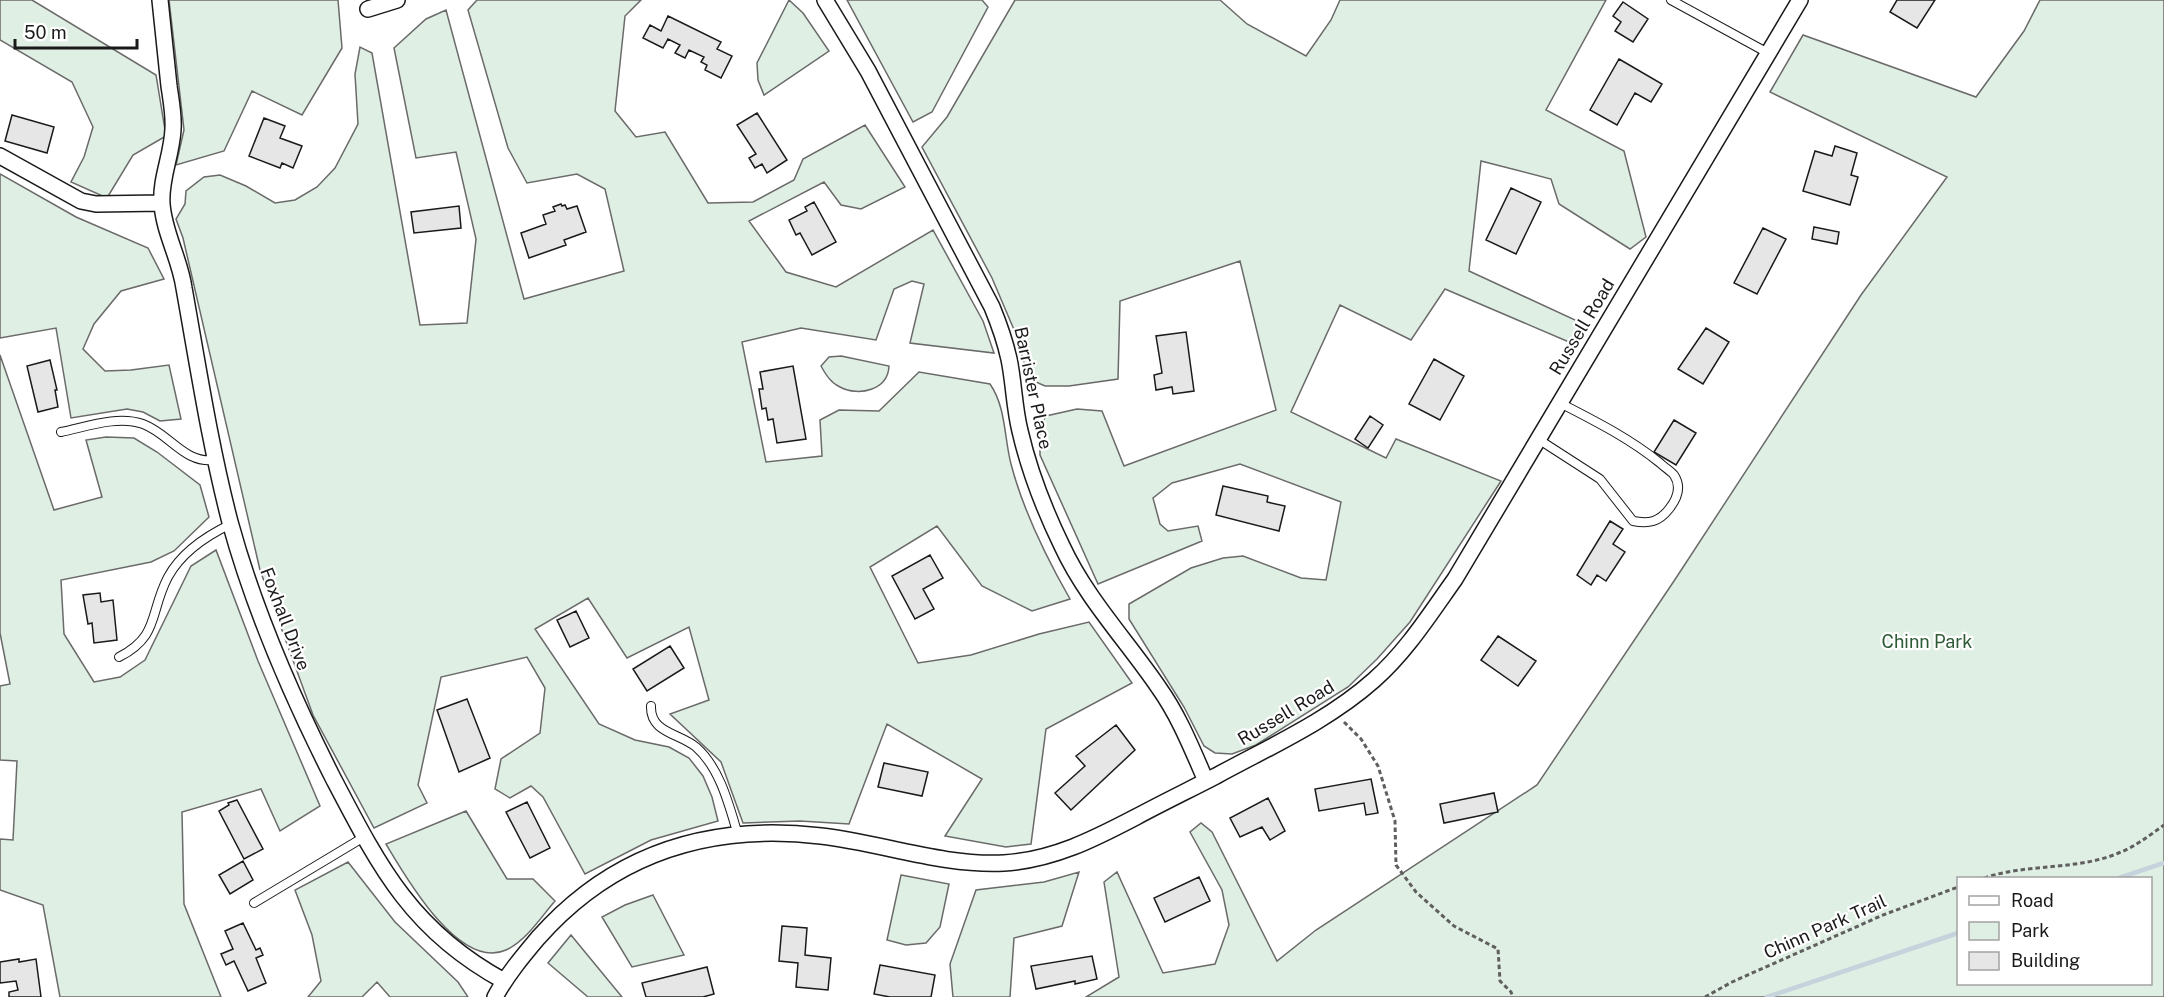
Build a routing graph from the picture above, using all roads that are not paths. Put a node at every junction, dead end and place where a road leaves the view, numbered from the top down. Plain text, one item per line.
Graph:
1 (160, 0) edge
2 (397, 0) edge
3 (825, 0) edge
4 (1671, 0) edge
5 (1800, 0) edge
6 (368, 9) dead end
7 (1768, 53) junction
8 (0, 156) edge
9 (162, 202) junction
10 (1560, 403) junction
11 (61, 432) dead end
12 (1538, 440) junction
13 (215, 460) junction
14 (231, 524) junction
15 (119, 657) dead end
16 (651, 706) dead end
17 (1206, 781) junction
18 (738, 835) junction
19 (364, 837) junction
20 (254, 903) dead end
21 (504, 981) junction
22 (495, 997) edge

1 - 9 street, Foxhall Drive
2 - 6 street
3 - 17 street, Barrister Place
4 - 7 lane
5 - 7 street, Russell Road
7 - 10 street, Russell Road
8 - 9 street
9 - 13 street, Foxhall Drive
10 - 12 street, Russell Road
10 - 12 lane
11 - 13 lane
12 - 17 street, Russell Road
13 - 14 street, Foxhall Drive
14 - 15 lane
14 - 19 street, Foxhall Drive
16 - 18 lane
17 - 18 street, Russell Road
18 - 21 street, Russell Road
19 - 20 lane
19 - 21 street, Foxhall Drive
21 - 22 street, Russell Road

